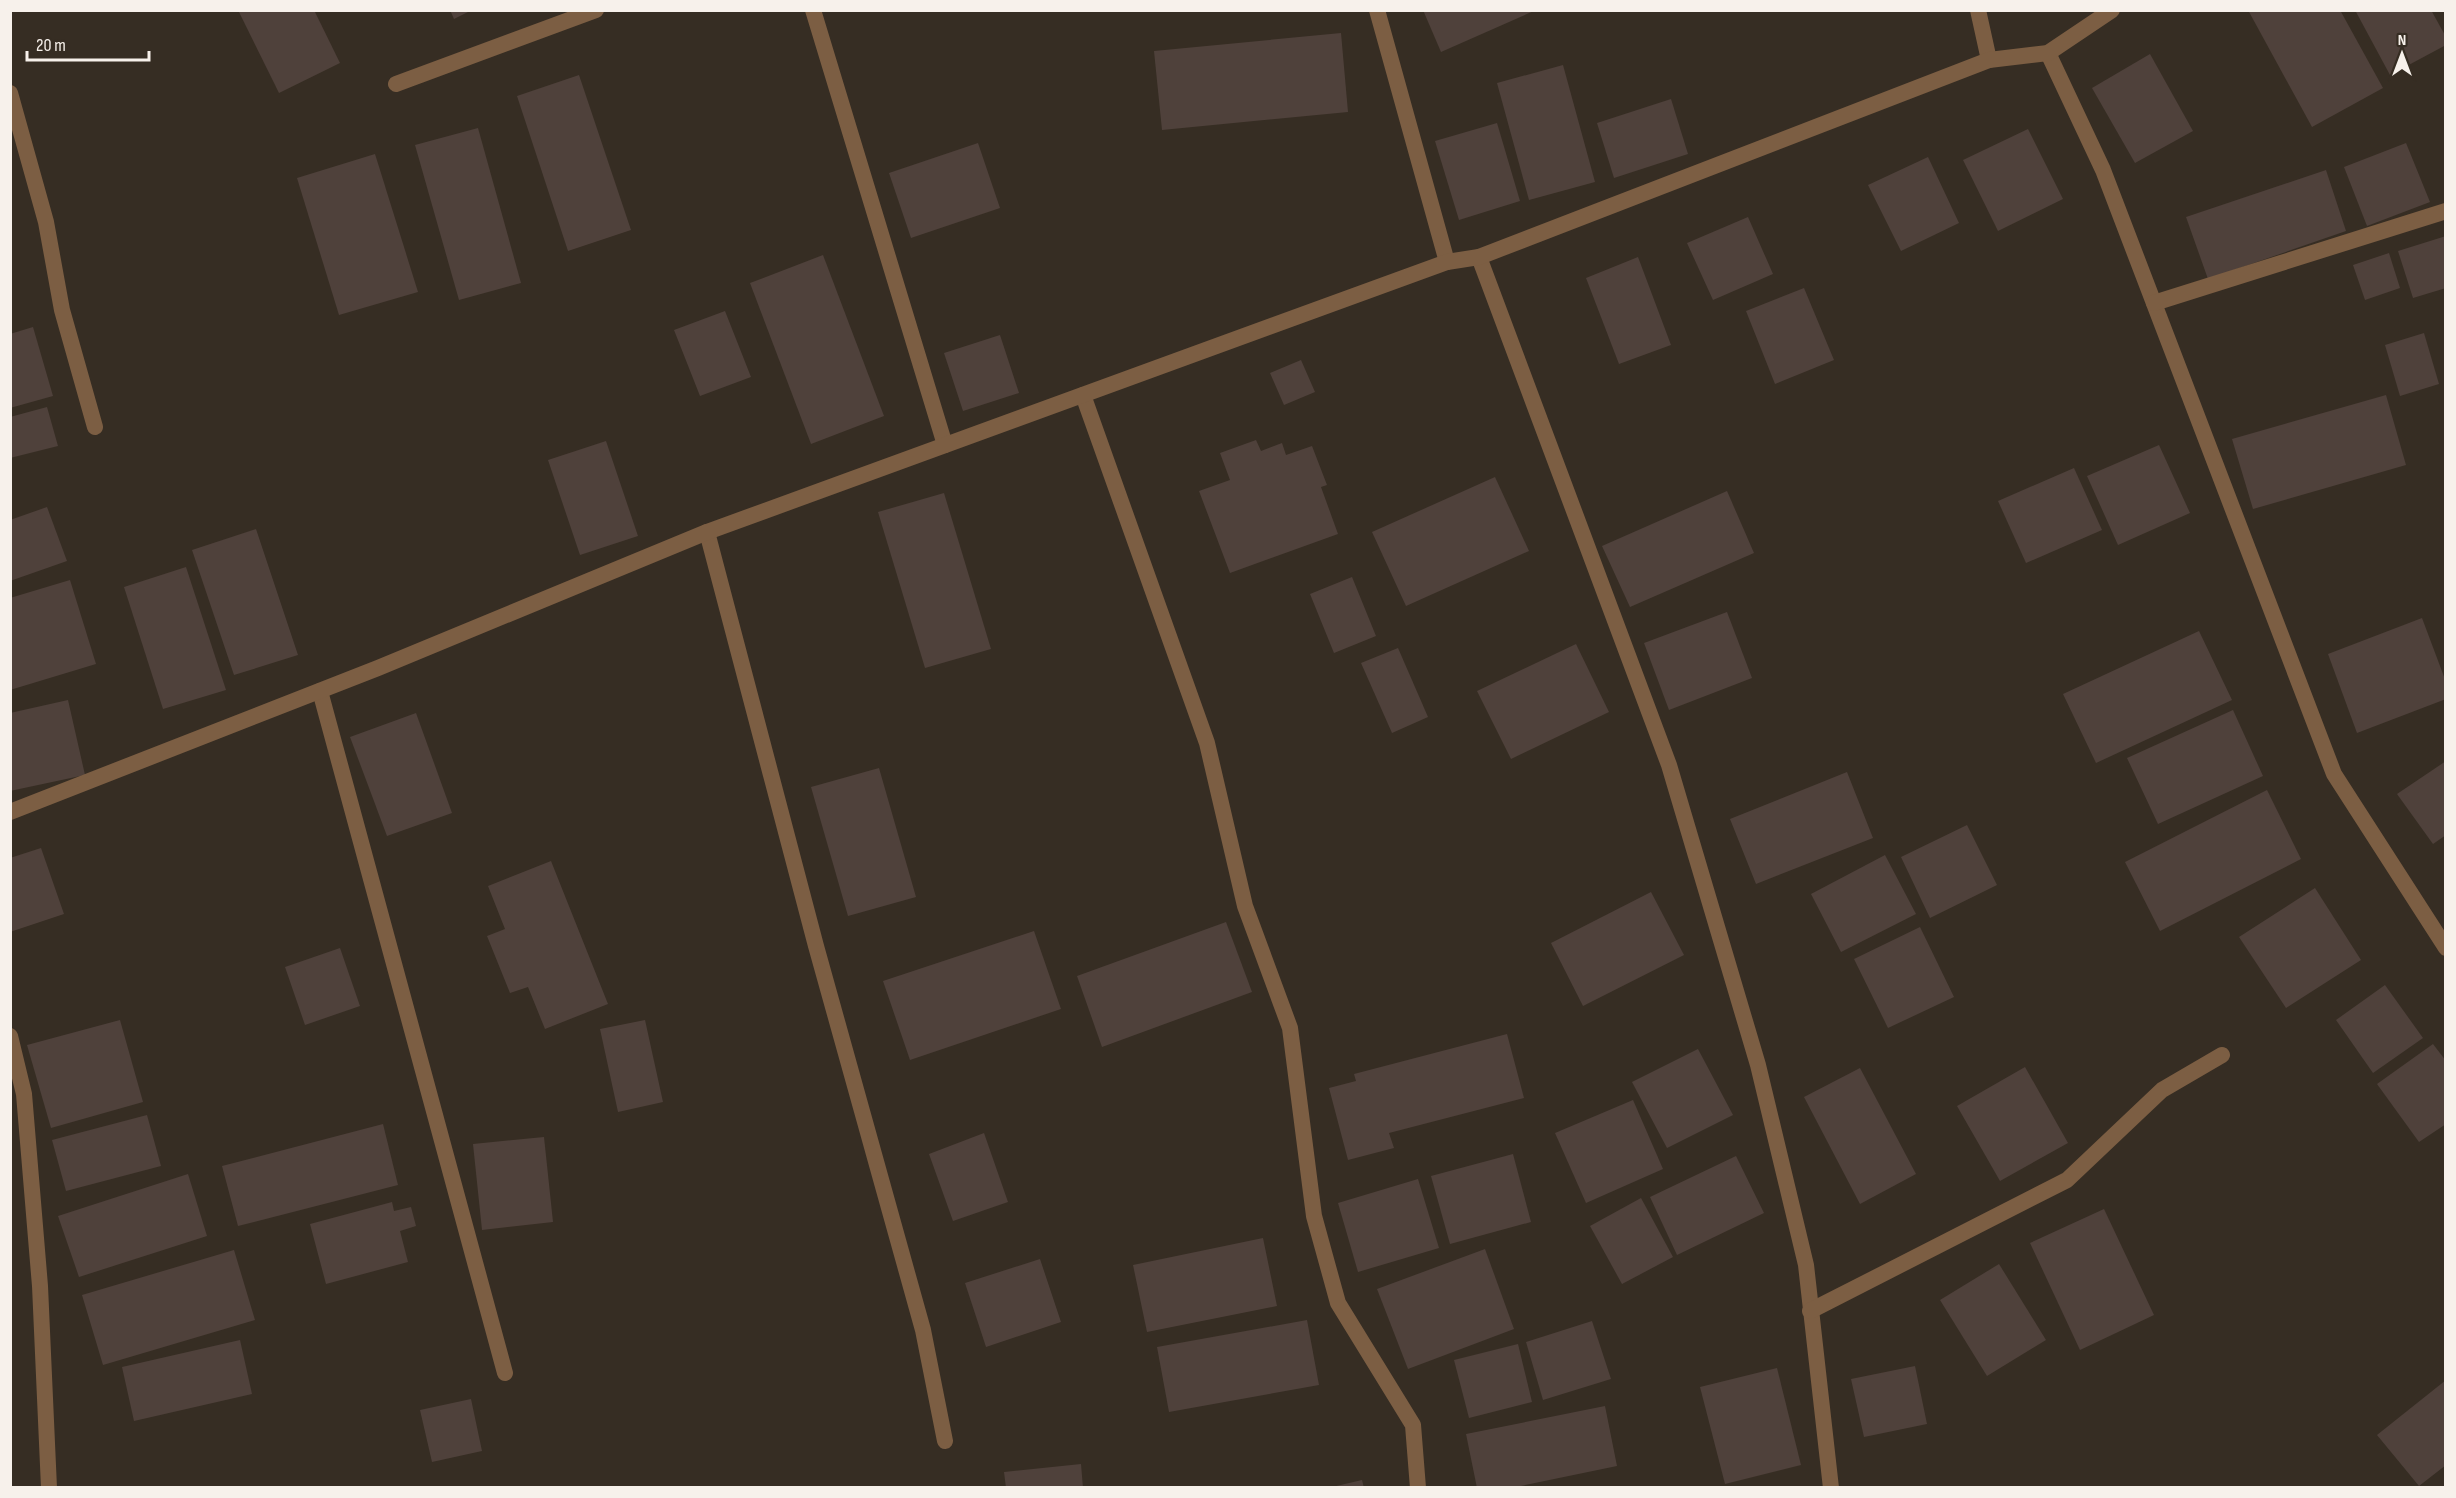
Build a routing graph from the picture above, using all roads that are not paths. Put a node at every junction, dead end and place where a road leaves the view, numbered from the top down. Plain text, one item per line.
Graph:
1 (596, 10) edge
2 (813, 10) edge
3 (1377, 10) edge
4 (1978, 10) edge
5 (2112, 10) edge
6 (2048, 53) junction
7 (1989, 60) junction
8 (396, 84) dead end
9 (10, 93) edge
10 (2445, 211) edge
11 (1479, 257) junction
12 (1447, 262) junction
13 (2154, 303) junction
14 (1083, 395) junction
15 (95, 427) dead end
16 (945, 445) junction
17 (707, 532) junction
18 (320, 691) junction
19 (10, 812) edge
20 (2445, 948) edge
21 (10, 1036) edge
22 (2222, 1055) dead end
23 (1810, 1311) junction
24 (505, 1373) dead end
25 (945, 1442) dead end
26 (49, 1488) edge
27 (1418, 1488) edge
28 (1831, 1488) edge

1 - 8 street
2 - 16 street
3 - 12 street
4 - 7 street
5 - 6 street
6 - 7 street
6 - 13 street
7 - 11 street
9 - 15 street
10 - 13 street
11 - 12 street
11 - 23 street
12 - 14 street
13 - 20 street
14 - 16 street
14 - 27 street
16 - 17 street
17 - 18 street
17 - 25 street
18 - 19 street
18 - 24 street
21 - 26 street
22 - 23 street
23 - 28 street

